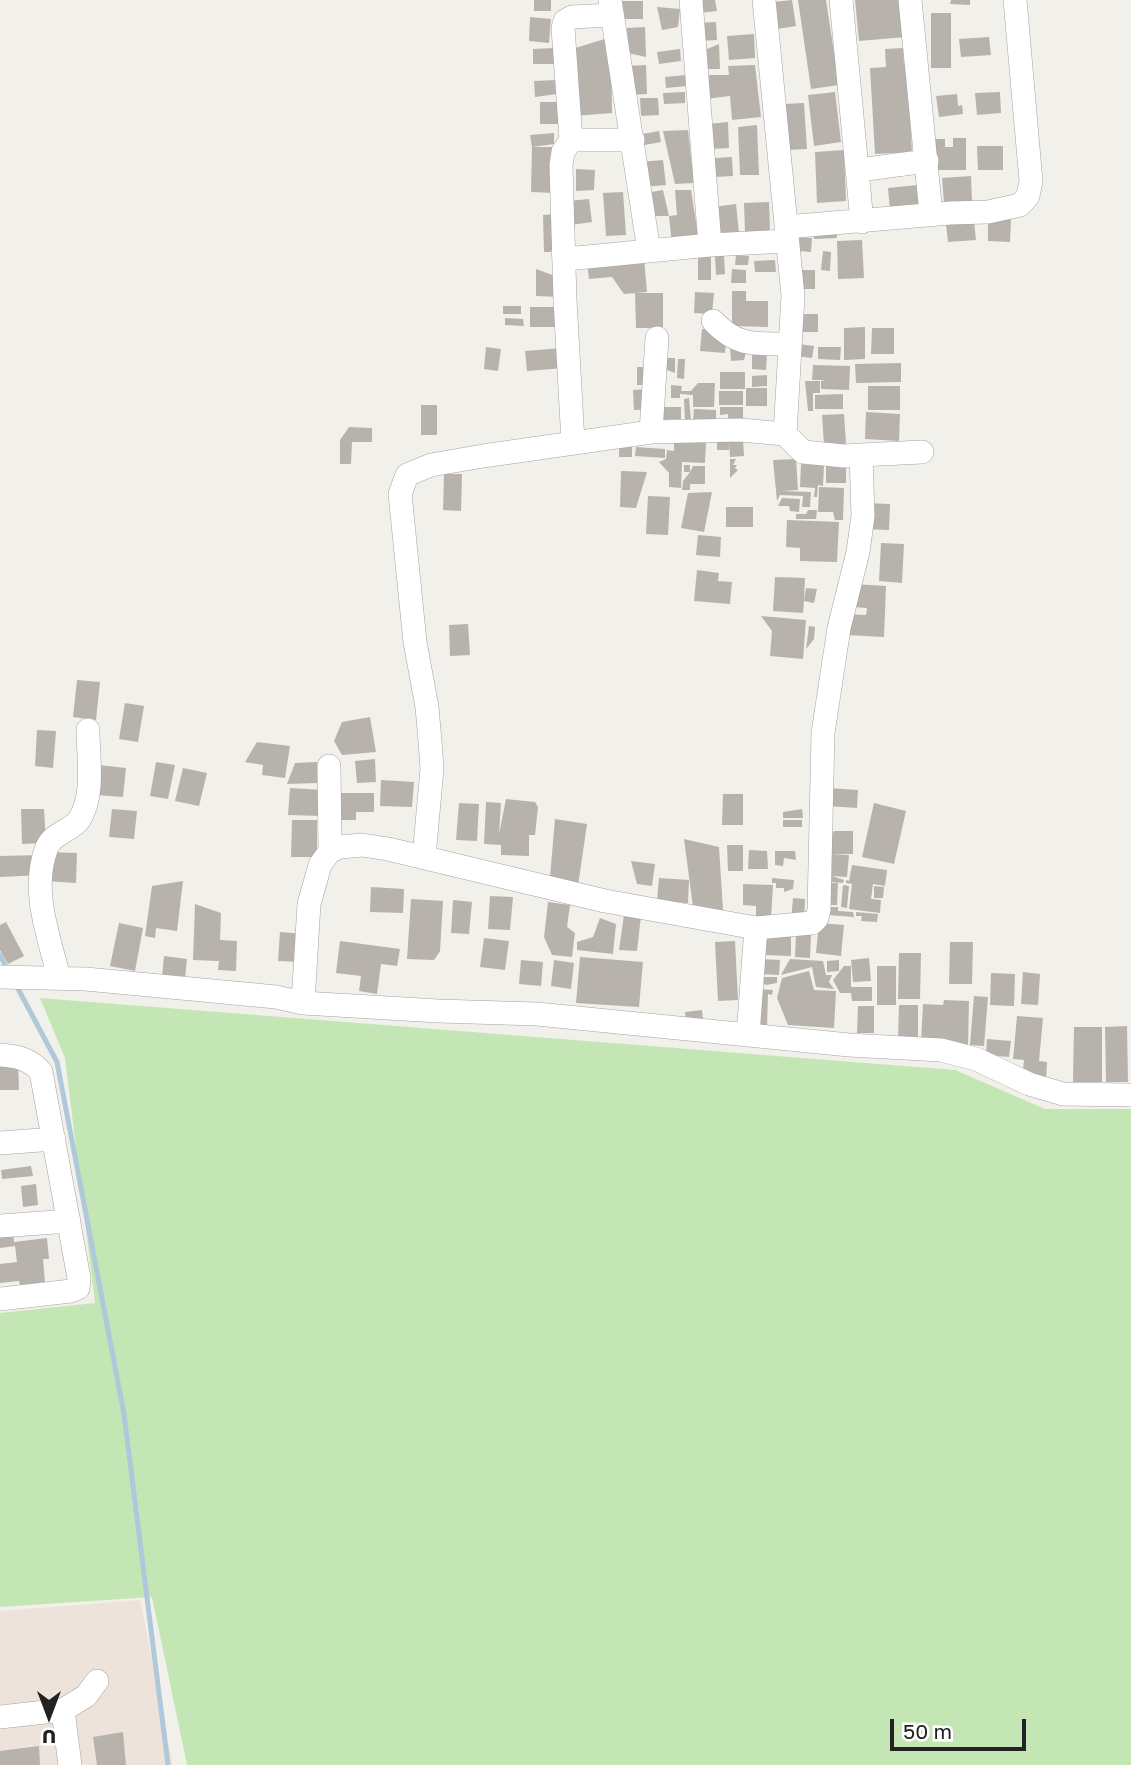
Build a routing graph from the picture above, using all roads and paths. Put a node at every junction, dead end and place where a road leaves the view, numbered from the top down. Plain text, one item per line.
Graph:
1 (691, 0) edge
2 (764, 0) edge
3 (841, 0) edge
4 (910, 0) edge
5 (1016, 0) edge
6 (610, 8) edge
7 (570, 140) junction
8 (633, 140) junction
9 (927, 161) junction
10 (859, 170) junction
11 (931, 214) junction
12 (862, 222) junction
13 (786, 234) junction
14 (710, 245) junction
15 (649, 251) junction
16 (563, 253) junction
17 (713, 321) dead end
18 (657, 338) dead end
19 (789, 344) junction
20 (651, 432) junction
21 (785, 434) junction
22 (573, 442) junction
23 (922, 453) dead end
24 (861, 455) junction
25 (88, 730) dead end
26 (329, 766) dead end
27 (330, 851) junction
28 (425, 857) junction
29 (756, 928) junction
30 (0, 977) edge
31 (53, 978) junction
32 (303, 1003) junction
33 (748, 1035) junction
34 (0, 1055) edge
35 (1131, 1095) edge
36 (54, 1139) junction
37 (0, 1143) edge
38 (69, 1220) junction
39 (0, 1226) edge
40 (0, 1299) edge
41 (97, 1681) dead end
42 (63, 1710) junction
43 (0, 1717) edge
44 (70, 1765) edge

1 - 14 street
2 - 13 street
3 - 10 street
4 - 9 street
5 - 11 street
6 - 7 street
6 - 8 street
7 - 8 street
7 - 16 street
8 - 15 street
9 - 10 street
9 - 11 street
10 - 12 street
11 - 12 street
12 - 13 street
13 - 14 street
13 - 19 street
14 - 15 street
15 - 16 street
16 - 22 street
17 - 19 street
18 - 20 street
19 - 21 street
20 - 21 street
20 - 22 street
21 - 24 street
22 - 28 street
23 - 24 street
24 - 29 street
25 - 31 street
26 - 27 street
27 - 28 street
27 - 32 street
28 - 29 street
29 - 33 street
30 - 31 street
31 - 32 street
32 - 33 street
33 - 35 street
34 - 36 street
36 - 37 street
36 - 38 street
38 - 39 street
38 - 40 street
41 - 42 street
42 - 43 street
42 - 44 street

